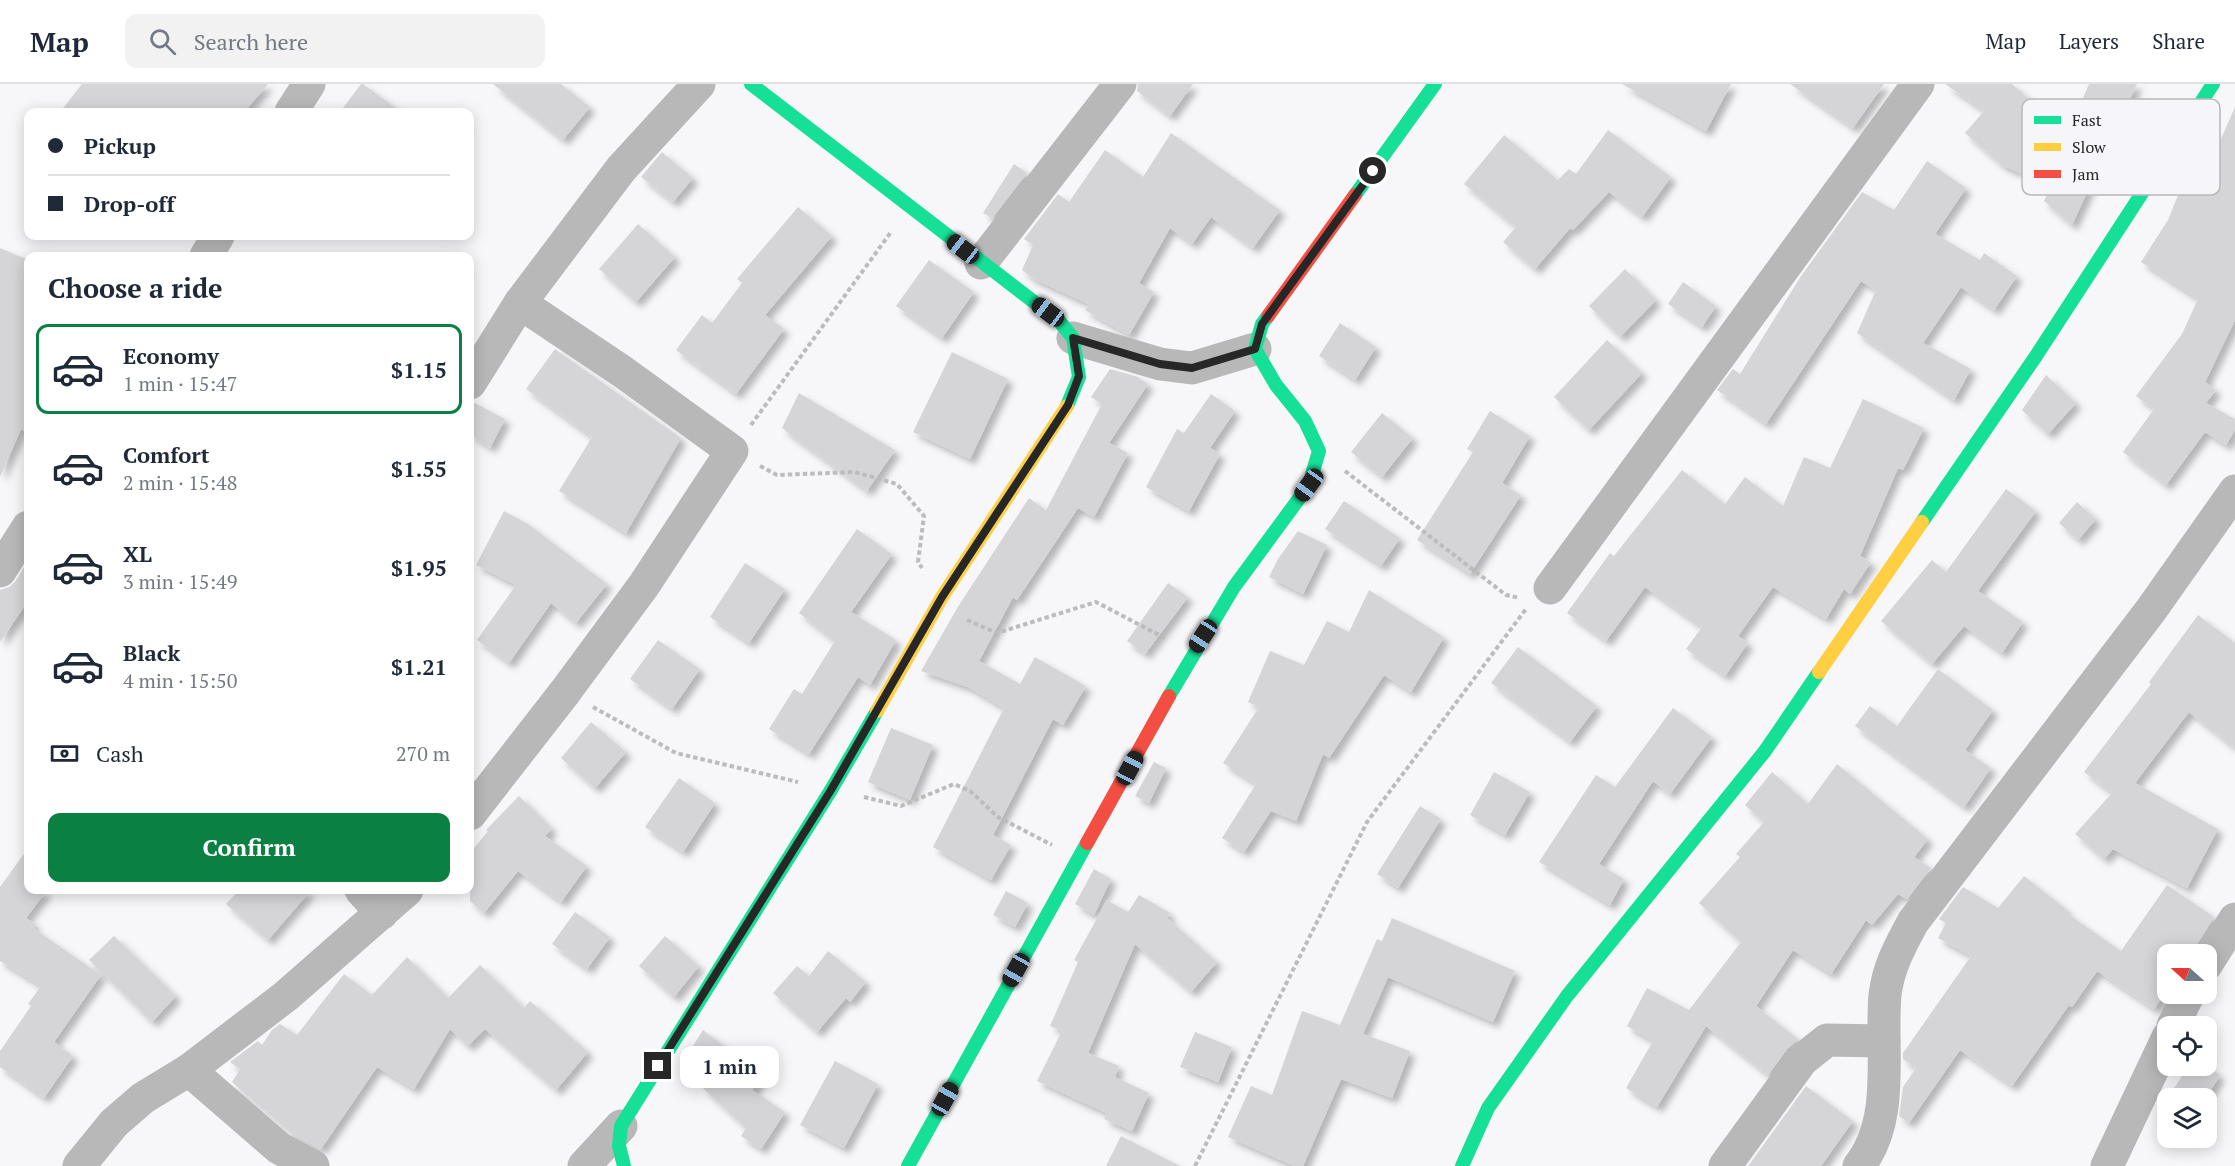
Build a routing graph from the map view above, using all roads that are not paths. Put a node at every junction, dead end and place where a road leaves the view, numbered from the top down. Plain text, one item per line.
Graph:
1 (309, 84) edge
2 (699, 84) edge
3 (751, 84) edge
4 (1120, 84) edge
5 (1435, 84) edge
6 (1918, 84) edge
7 (2213, 84) edge
8 (2203, 99) edge
9 (294, 108) edge
10 (2141, 195) edge
11 (981, 262) junction
12 (520, 303) junction
13 (1073, 338) junction
14 (1255, 349) junction
15 (474, 377) edge
16 (2235, 491) edge
17 (24, 533) edge
18 (0, 571) edge
19 (1541, 594) road end
20 (474, 809) edge
21 (394, 894) edge
22 (371, 901) edge
23 (2235, 919) edge
24 (2217, 948) edge
25 (1884, 1041) junction
26 (2157, 1060) edge
27 (189, 1070) junction
28 (621, 1126) junction
29 (80, 1166) edge
30 (313, 1166) edge
31 (584, 1166) edge
32 (624, 1166) edge
33 (908, 1166) edge
34 (1462, 1166) edge
35 (1725, 1166) edge
36 (1859, 1166) edge
37 (2107, 1166) edge

1 - 9 street
2 - 12 street
3 - 11 street
4 - 11 street
5 - 14 street
6 - 19 street
7 - 8 street
10 - 34 street
11 - 13 street
12 - 15 street
12 - 20 street
13 - 14 street
13 - 28 street
14 - 33 street
16 - 25 street
17 - 18 street
21 - 22 street
22 - 27 street
23 - 24 street
25 - 35 street
25 - 36 street
26 - 37 street
27 - 29 street
27 - 30 street
28 - 31 street
28 - 32 street

